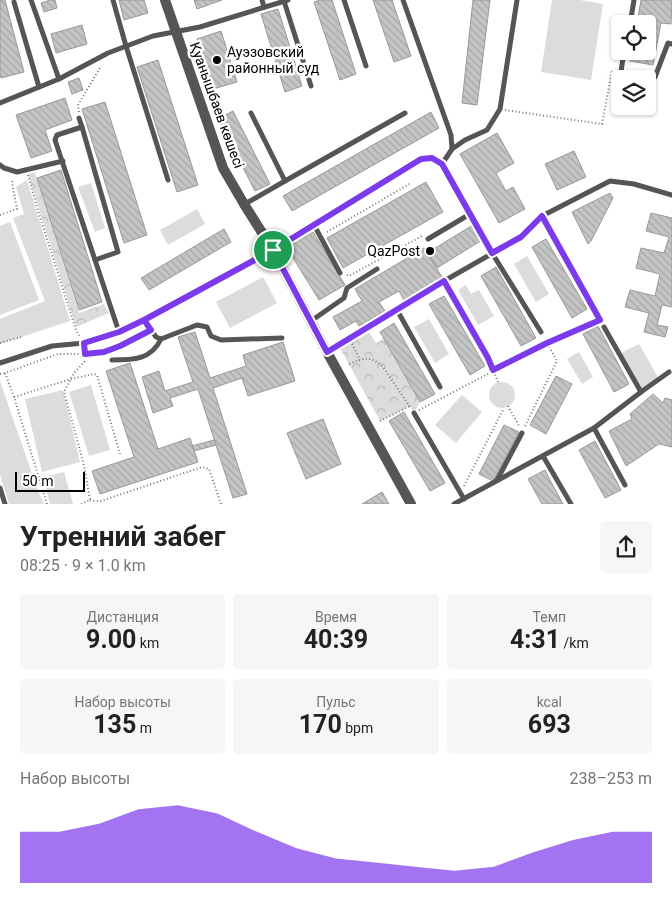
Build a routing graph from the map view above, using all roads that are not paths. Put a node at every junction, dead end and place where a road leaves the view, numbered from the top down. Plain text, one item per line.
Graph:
1 (20, 0) edge
2 (31, 0) edge
3 (113, 0) edge
4 (165, 0) edge
5 (262, 0) edge
6 (344, 0) edge
7 (403, 0) edge
8 (517, 0) edge
9 (634, 0) edge
10 (13, 1) edge
11 (286, 1) edge
12 (264, 7) junction
13 (632, 15) edge
14 (175, 32) junction
15 (672, 44) edge
16 (126, 46) junction
17 (622, 60) edge
18 (366, 66) dead end
19 (59, 79) junction
20 (311, 86) dead end
21 (39, 87) junction
22 (0, 103) edge
23 (251, 113) dead end
24 (404, 114) dead end
25 (79, 118) road end
26 (82, 127) junction
27 (452, 149) junction
28 (63, 161) junction
29 (442, 164) junction
30 (0, 165) edge
31 (168, 180) dead end
32 (285, 182) junction
33 (672, 195) edge
34 (244, 204) junction
35 (470, 214) junction
36 (542, 216) junction
37 (314, 225) junction
38 (428, 239) dead end
39 (273, 250) junction
40 (492, 253) junction
41 (95, 260) junction
42 (377, 269) dead end
43 (340, 273) road end
44 (444, 281) junction
45 (397, 310) junction
46 (594, 310) road end
47 (144, 320) junction
48 (311, 321) junction
49 (604, 327) dead end
50 (119, 332) junction
51 (541, 332) road end
52 (282, 338) dead end
53 (160, 339) junction
54 (327, 352) junction
55 (488, 358) road end
56 (112, 360) dead end
57 (0, 363) edge
58 (669, 372) dead end
59 (440, 387) dead end
60 (641, 392) junction
61 (414, 413) road end
62 (594, 428) junction
63 (522, 433) road end
64 (543, 456) junction
65 (497, 481) junction
66 (625, 485) dead end
67 (0, 488) edge
68 (462, 496) junction
69 (5, 504) edge
70 (411, 504) edge
71 (454, 504) edge
72 (571, 504) edge

1 - 10 lane
2 - 19 lane
3 - 16 lane
4 - 14 street, Қуанышбаев көшесі
5 - 12 lane
6 - 18 lane
7 - 27 lane
8 - 27 lane
9 - 13 lane
10 - 21 lane
11 - 12 lane
11 - 20 lane
12 - 14 lane
14 - 16 lane
14 - 34 street, Қуанышбаев көшесі
15 - 17 lane
16 - 19 lane
16 - 31 lane
19 - 21 lane
21 - 22 lane
23 - 32 lane
24 - 32 lane
25 - 26 lane
26 - 28 lane
26 - 41 lane
27 - 29 lane
28 - 30 lane
28 - 41 lane
29 - 35 lane
29 - 37 lane
32 - 34 lane
33 - 36 lane
34 - 39 street, Қуанышбаев көшесі
35 - 38 lane
35 - 40 lane
36 - 40 lane
36 - 46 lane
37 - 39 lane
37 - 43 lane
39 - 47 lane
39 - 48 street, Қуанышбаев көшесі
40 - 44 lane
40 - 51 lane
41 - 50 lane
42 - 48 lane
44 - 45 lane
44 - 55 lane
45 - 54 lane
45 - 59 lane
47 - 50 lane
47 - 53 lane
48 - 54 street, Қуанышбаев көшесі
49 - 60 lane
50 - 57 lane
52 - 53 lane
53 - 56 lane
54 - 70 street, Қуанышбаев көшесі
58 - 60 lane
60 - 62 lane
61 - 68 lane
62 - 64 lane
62 - 66 lane
63 - 65 lane
64 - 65 lane
64 - 72 lane
65 - 68 lane
67 - 69 lane
68 - 71 lane

